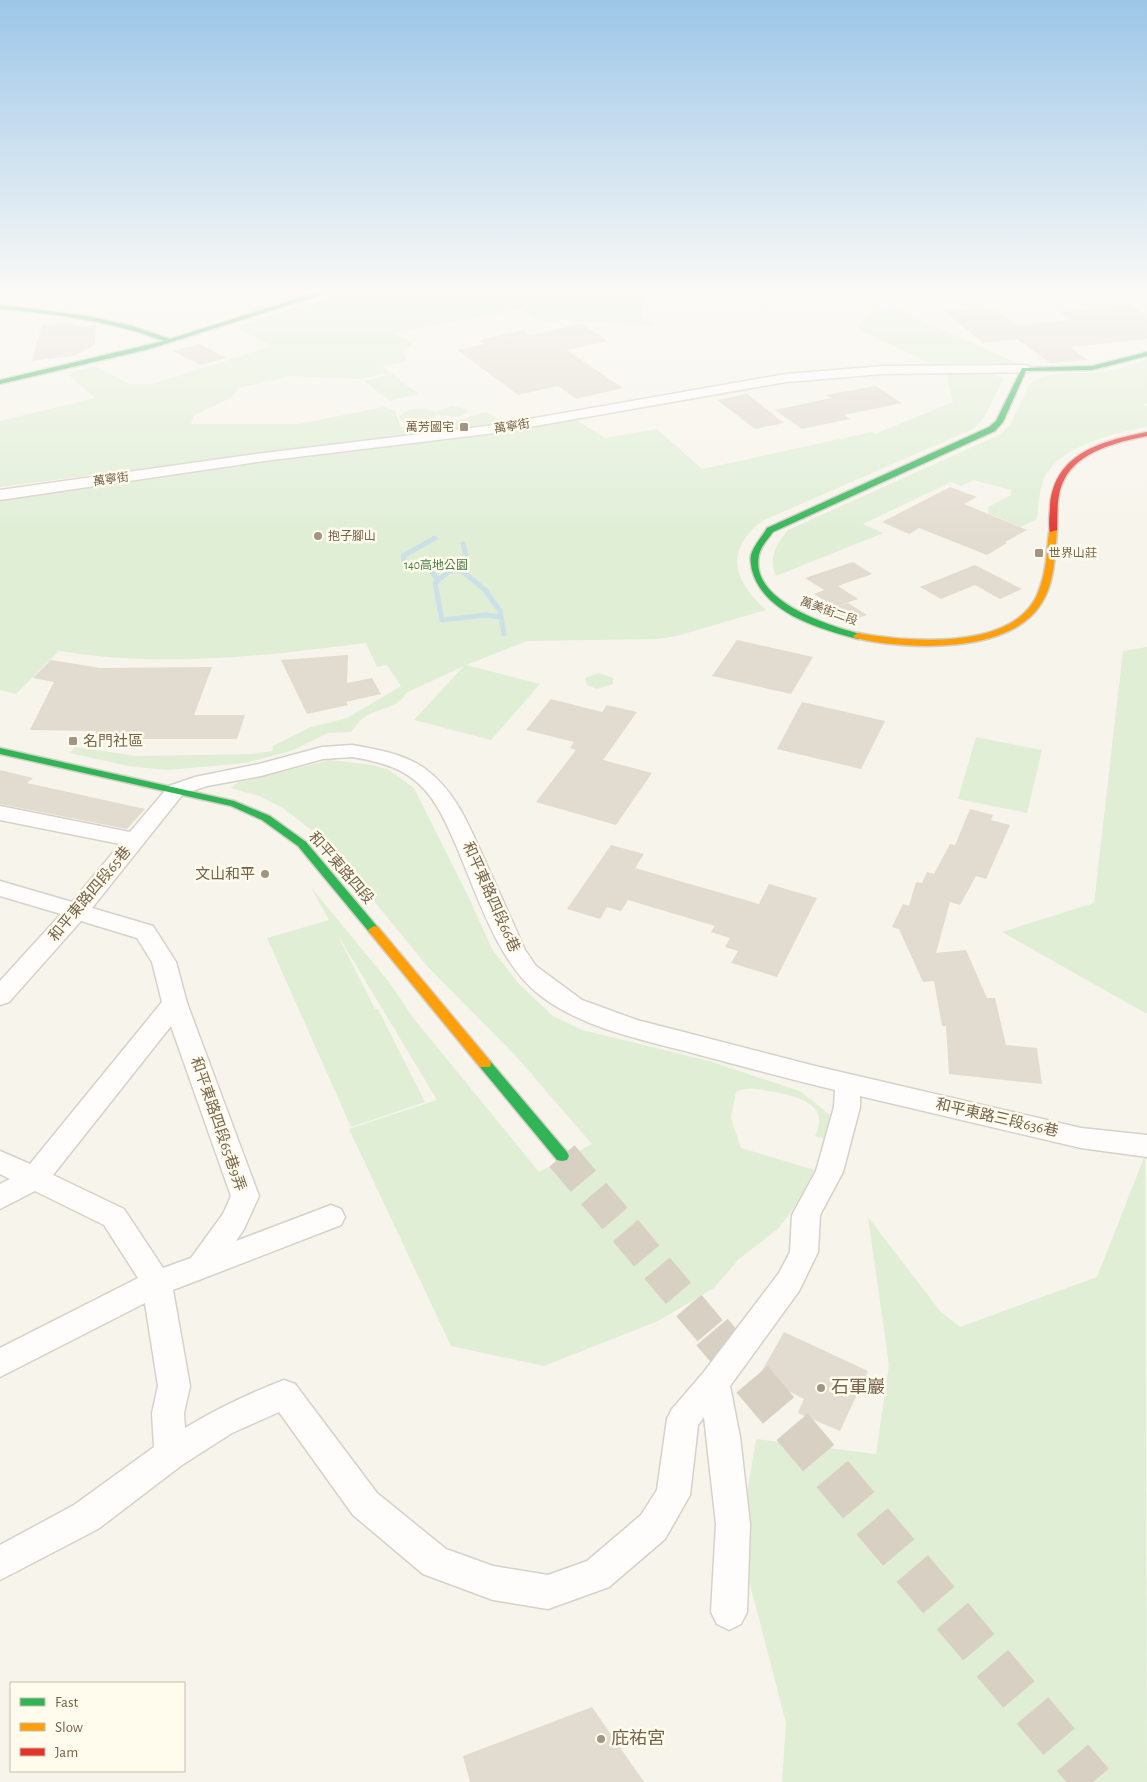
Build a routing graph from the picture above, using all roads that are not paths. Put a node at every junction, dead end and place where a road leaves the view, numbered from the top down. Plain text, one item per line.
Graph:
1 (40, 373) edge
2 (845, 373) edge
3 (1022, 373) edge
4 (0, 382) edge
5 (1147, 434) edge
6 (0, 495) edge
7 (0, 751) edge
8 (176, 790) junction
9 (0, 813) edge
10 (136, 840) junction
11 (0, 888) edge
12 (78, 910) junction
13 (0, 996) edge
14 (175, 1003) junction
15 (848, 1083) junction
16 (1147, 1146) edge
17 (562, 1156) tunnel mouth
18 (0, 1162) edge
19 (35, 1178) junction
20 (0, 1198) edge
21 (331, 1217) dead end
22 (201, 1266) junction
23 (157, 1283) junction
24 (0, 1364) edge
25 (714, 1382) junction
26 (172, 1454) junction
27 (0, 1563) edge
28 (729, 1612) dead end

1 - 4 street
2 - 6 street, 萬寧街
3 - 5 street, 萬美街二段
7 - 8 street, 和平東路四段
8 - 10 street, 和平東路四段65巷
8 - 15 street, 和平東路四段66巷
8 - 17 street, 和平東路四段
9 - 10 street
10 - 12 street, 和平東路四段65巷
11 - 12 street, 和平東路四段65巷9弄
12 - 13 street, 和平東路四段65巷
12 - 14 street, 和平東路四段65巷9弄
14 - 19 street
14 - 22 street, 和平東路四段65巷9弄
15 - 16 street, 和平東路三段636巷
15 - 25 street
18 - 19 street
19 - 20 street
19 - 23 street
21 - 22 street
22 - 23 street
23 - 24 street
23 - 26 street
25 - 26 street
25 - 28 street
26 - 27 street

